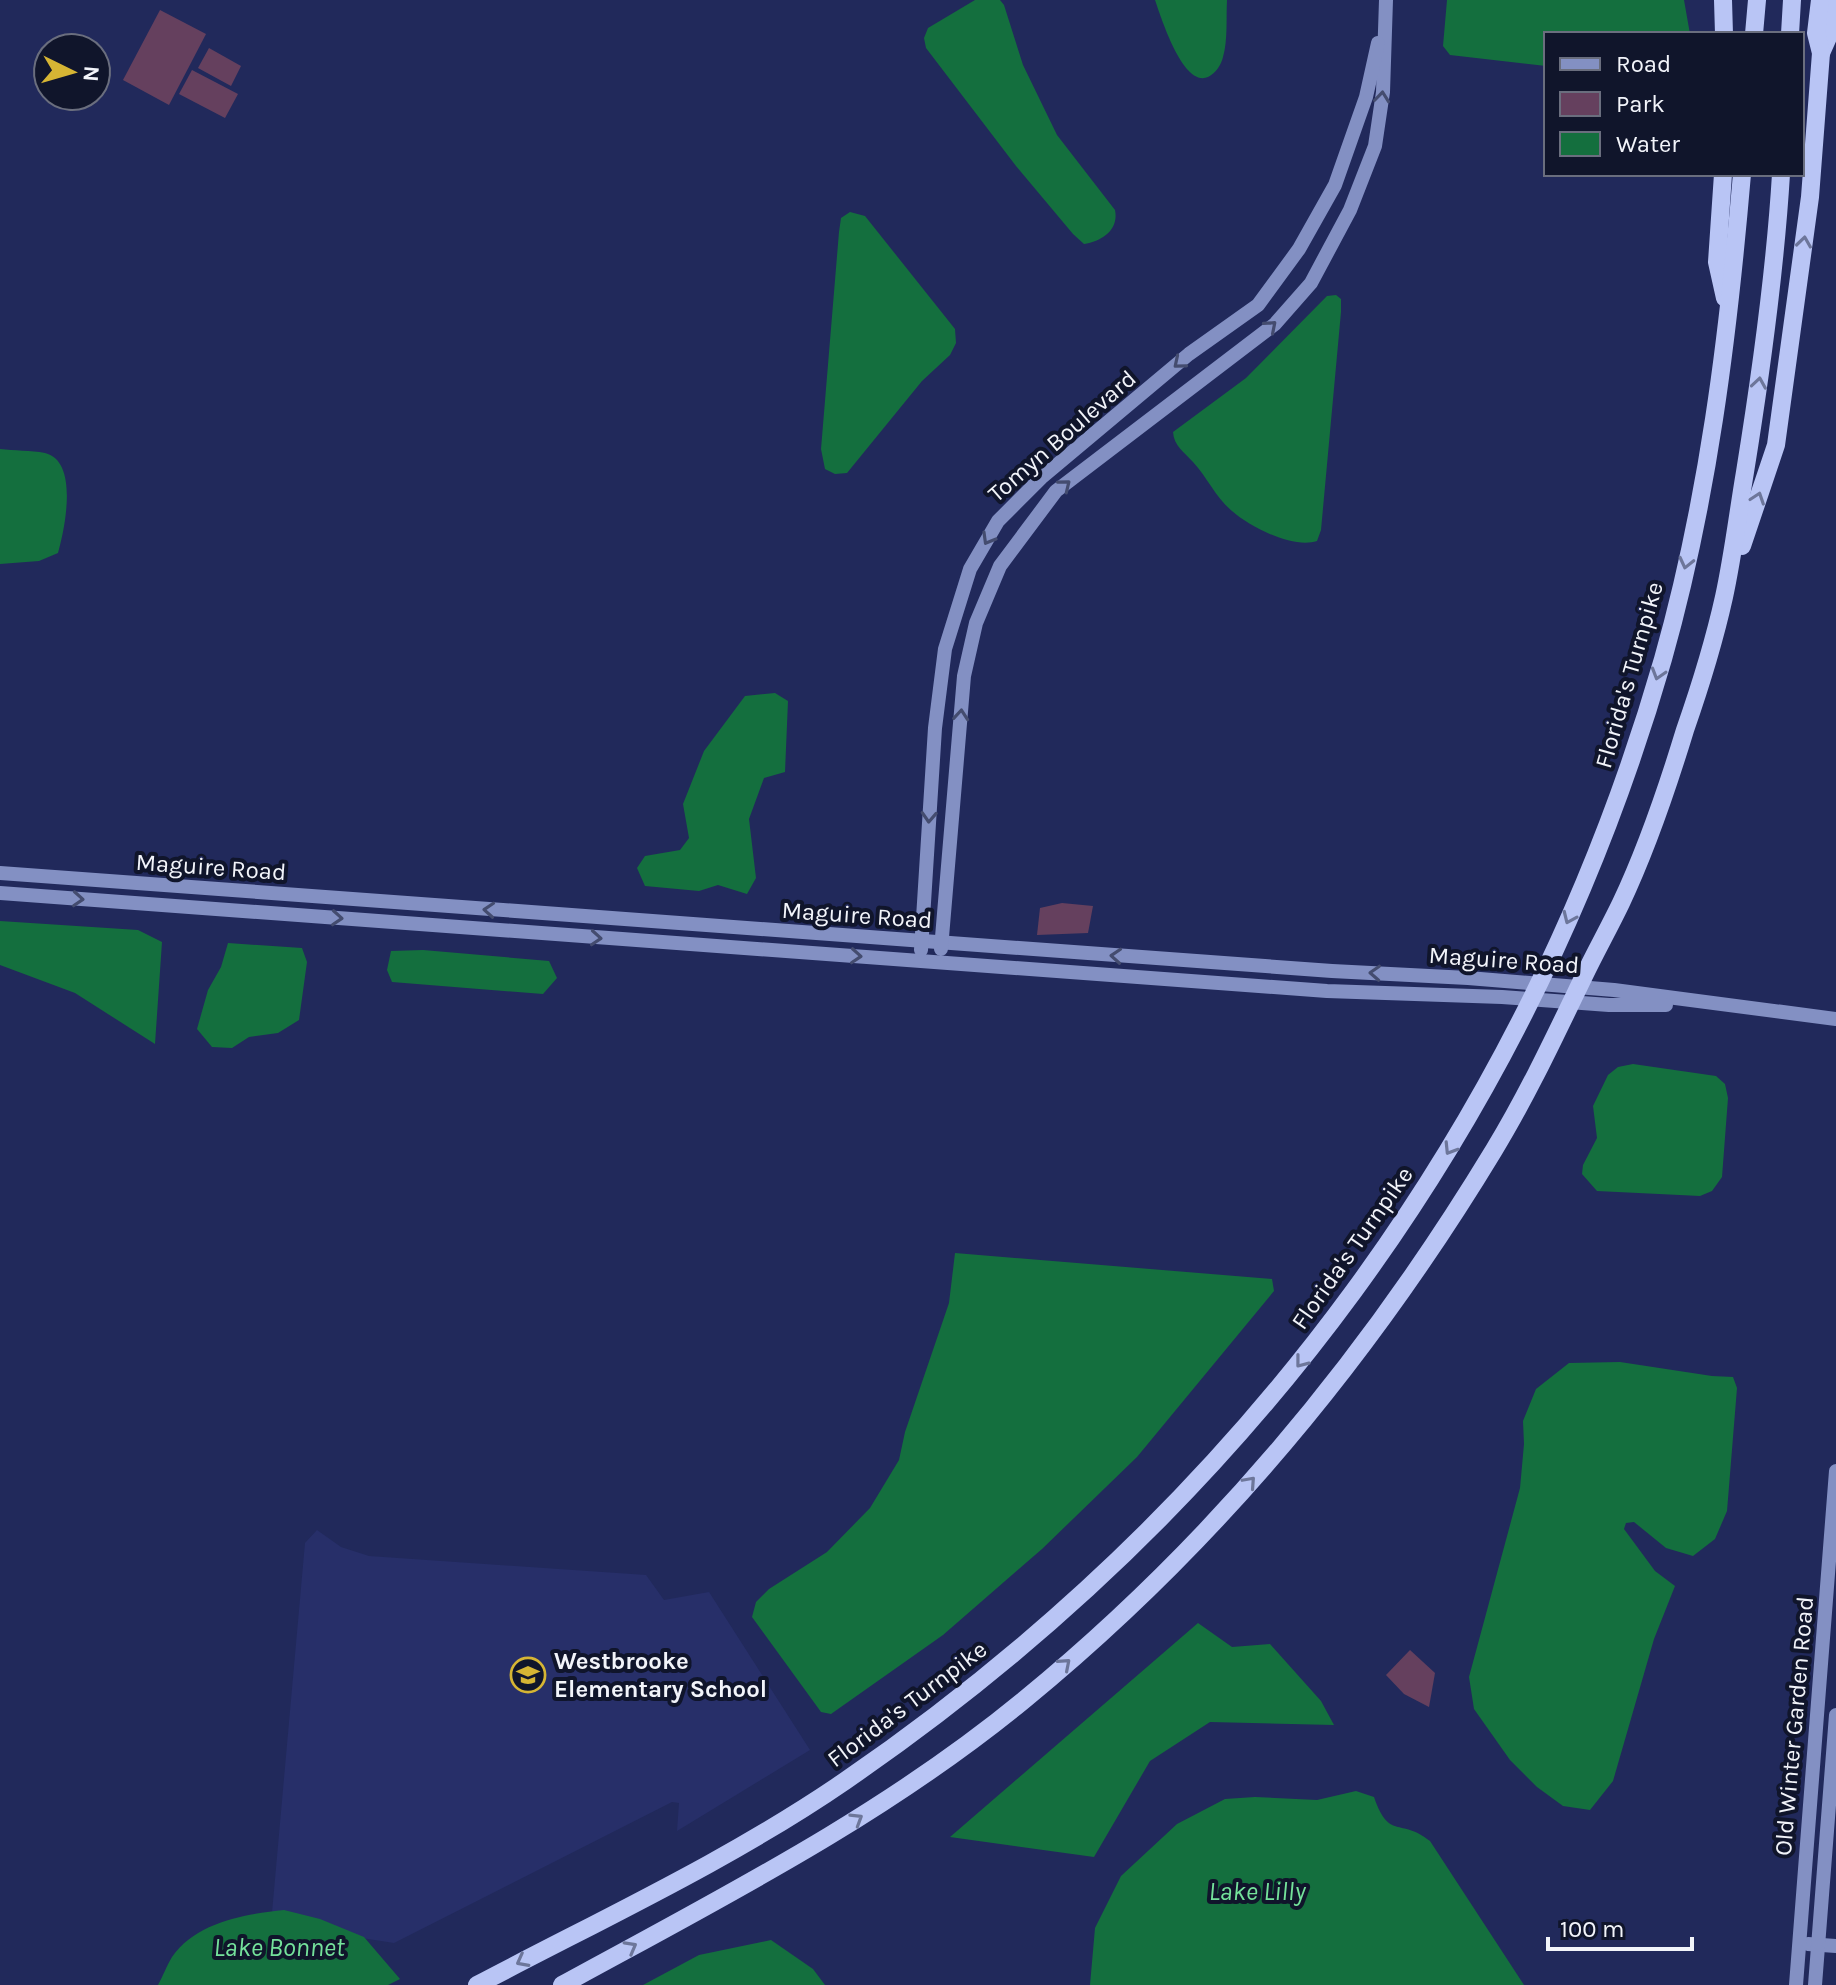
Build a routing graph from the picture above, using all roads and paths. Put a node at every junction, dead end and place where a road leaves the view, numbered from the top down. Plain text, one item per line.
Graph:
1 (1723, 0) edge
2 (1757, 0) edge
3 (1792, 0) edge
4 (1820, 0) edge
5 (1834, 0) edge
6 (1386, 6) edge
7 (1724, 32) edge
8 (1754, 32) edge
9 (1790, 32) edge
10 (1821, 53) junction
11 (1723, 176) edge
12 (1742, 176) edge
13 (1781, 176) edge
14 (1729, 321) junction
15 (1724, 598) junction
16 (0, 873) edge
17 (0, 893) edge
18 (922, 941) junction
19 (942, 943) junction
20 (920, 961) junction
21 (941, 963) junction
22 (1710, 1005) junction
23 (1836, 1019) edge
24 (1836, 1471) edge
25 (1836, 1715) edge
26 (1799, 1943) junction
27 (1818, 1945) junction
28 (1836, 1946) edge
29 (477, 1985) edge
30 (562, 1985) edge
31 (1796, 1985) edge
32 (1815, 1985) edge

1 - 7 highway
2 - 8 highway
3 - 9 highway
4 - 10 highway
5 - 10 highway
6 -> 18 main road, Tomyn Boulevard
19 -> 6 main road, Tomyn Boulevard
15 -> 10 highway
11 - 14 highway
12 - 14 highway, Florida's Turnpike
15 -> 13 highway
14 -> 29 highway, Florida's Turnpike
30 -> 15 highway
18 -> 16 main road, Maguire Road
17 -> 20 main road, Maguire Road
18 - 19 main road, Maguire Road
18 - 20 main road, Tomyn Boulevard
19 - 21 main road, Tomyn Boulevard
22 -> 19 main road, Maguire Road
20 - 21 main road, Maguire Road
21 - 22 main road, Maguire Road
22 - 23 main road, Maguire Road
24 - 26 main road, Old Winter Garden Road
25 - 27 main road, Old Winter Garden Road
26 - 27 main road
26 - 31 main road, Old Winter Garden Road
27 - 28 main road
27 - 32 main road, Old Winter Garden Road

